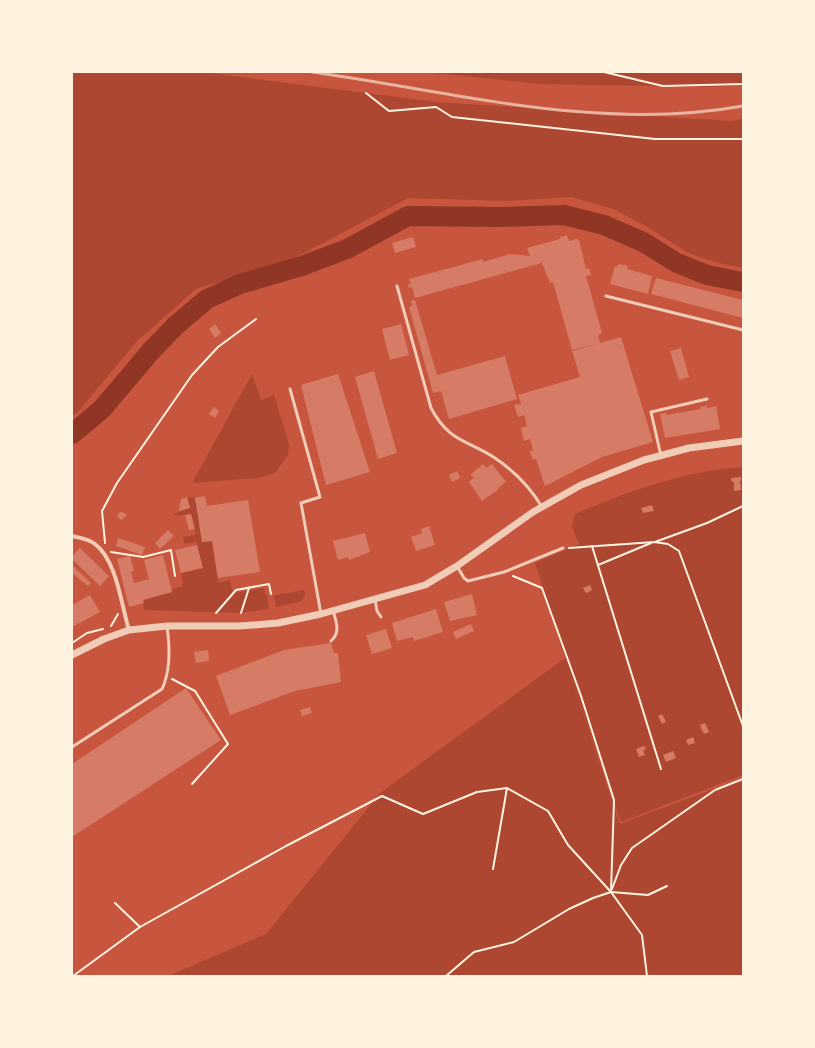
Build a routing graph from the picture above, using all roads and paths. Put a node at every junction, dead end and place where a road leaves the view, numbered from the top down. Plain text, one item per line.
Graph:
1 (604, 72) edge
2 (743, 84) edge
3 (366, 93) dead end
4 (743, 139) edge
5 (397, 286) dead end
6 (606, 296) dead end
7 (256, 319) dead end
8 (743, 330) edge
9 (290, 389) dead end
10 (707, 399) dead end
11 (743, 441) edge
12 (661, 456) junction
13 (743, 506) edge
14 (542, 507) junction
15 (72, 536) edge
16 (654, 542) junction
17 (592, 546) junction
18 (563, 548) joint
19 (103, 552) junction
20 (598, 565) junction
21 (457, 566) junction
22 (504, 572) junction
23 (175, 576) dead end
24 (250, 588) junction
25 (271, 594) dead end
26 (376, 599) junction
27 (333, 610) junction
28 (118, 613) dead end
29 (216, 613) dead end
30 (241, 613) dead end
31 (321, 614) junction
32 (381, 617) dead end
33 (167, 626) junction
34 (129, 630) junction
35 (332, 641) dead end
36 (72, 643) edge
37 (72, 655) edge
38 (168, 676) junction
39 (743, 726) edge
40 (72, 747) edge
41 (661, 770) dead end
42 (743, 779) edge
43 (192, 784) dead end
44 (507, 788) junction
45 (493, 869) dead end
46 (667, 886) dead end
47 (611, 892) junction
48 (115, 903) dead end
49 (140, 927) junction
50 (73, 976) edge
51 (446, 976) edge
52 (648, 976) edge

1 - 2 path
3 - 4 path
5 - 14 lane
6 - 8 lane
7 - 19 path
9 - 31 lane
10 - 12 lane
11 - 12 street
12 - 14 street
13 - 16 path
14 - 21 street
15 - 19 street
16 - 17 path
16 - 20 path
16 - 39 path
17 - 18 path
17 - 20 path
18 - 22 lane
19 - 23 path
19 - 34 street
20 - 41 path
21 - 22 lane
21 - 26 street
22 - 47 path
24 - 25 path
24 - 29 path
24 - 30 path
26 - 27 street
26 - 32 lane
27 - 31 street
27 - 35 lane
28 - 36 path
31 - 33 street
33 - 34 street
33 - 38 lane
34 - 37 street
38 - 40 lane
38 - 43 path
42 - 47 path
44 - 45 path
44 - 47 path
44 - 49 path
46 - 47 path
47 - 51 path
47 - 52 path
48 - 49 path
49 - 50 path

